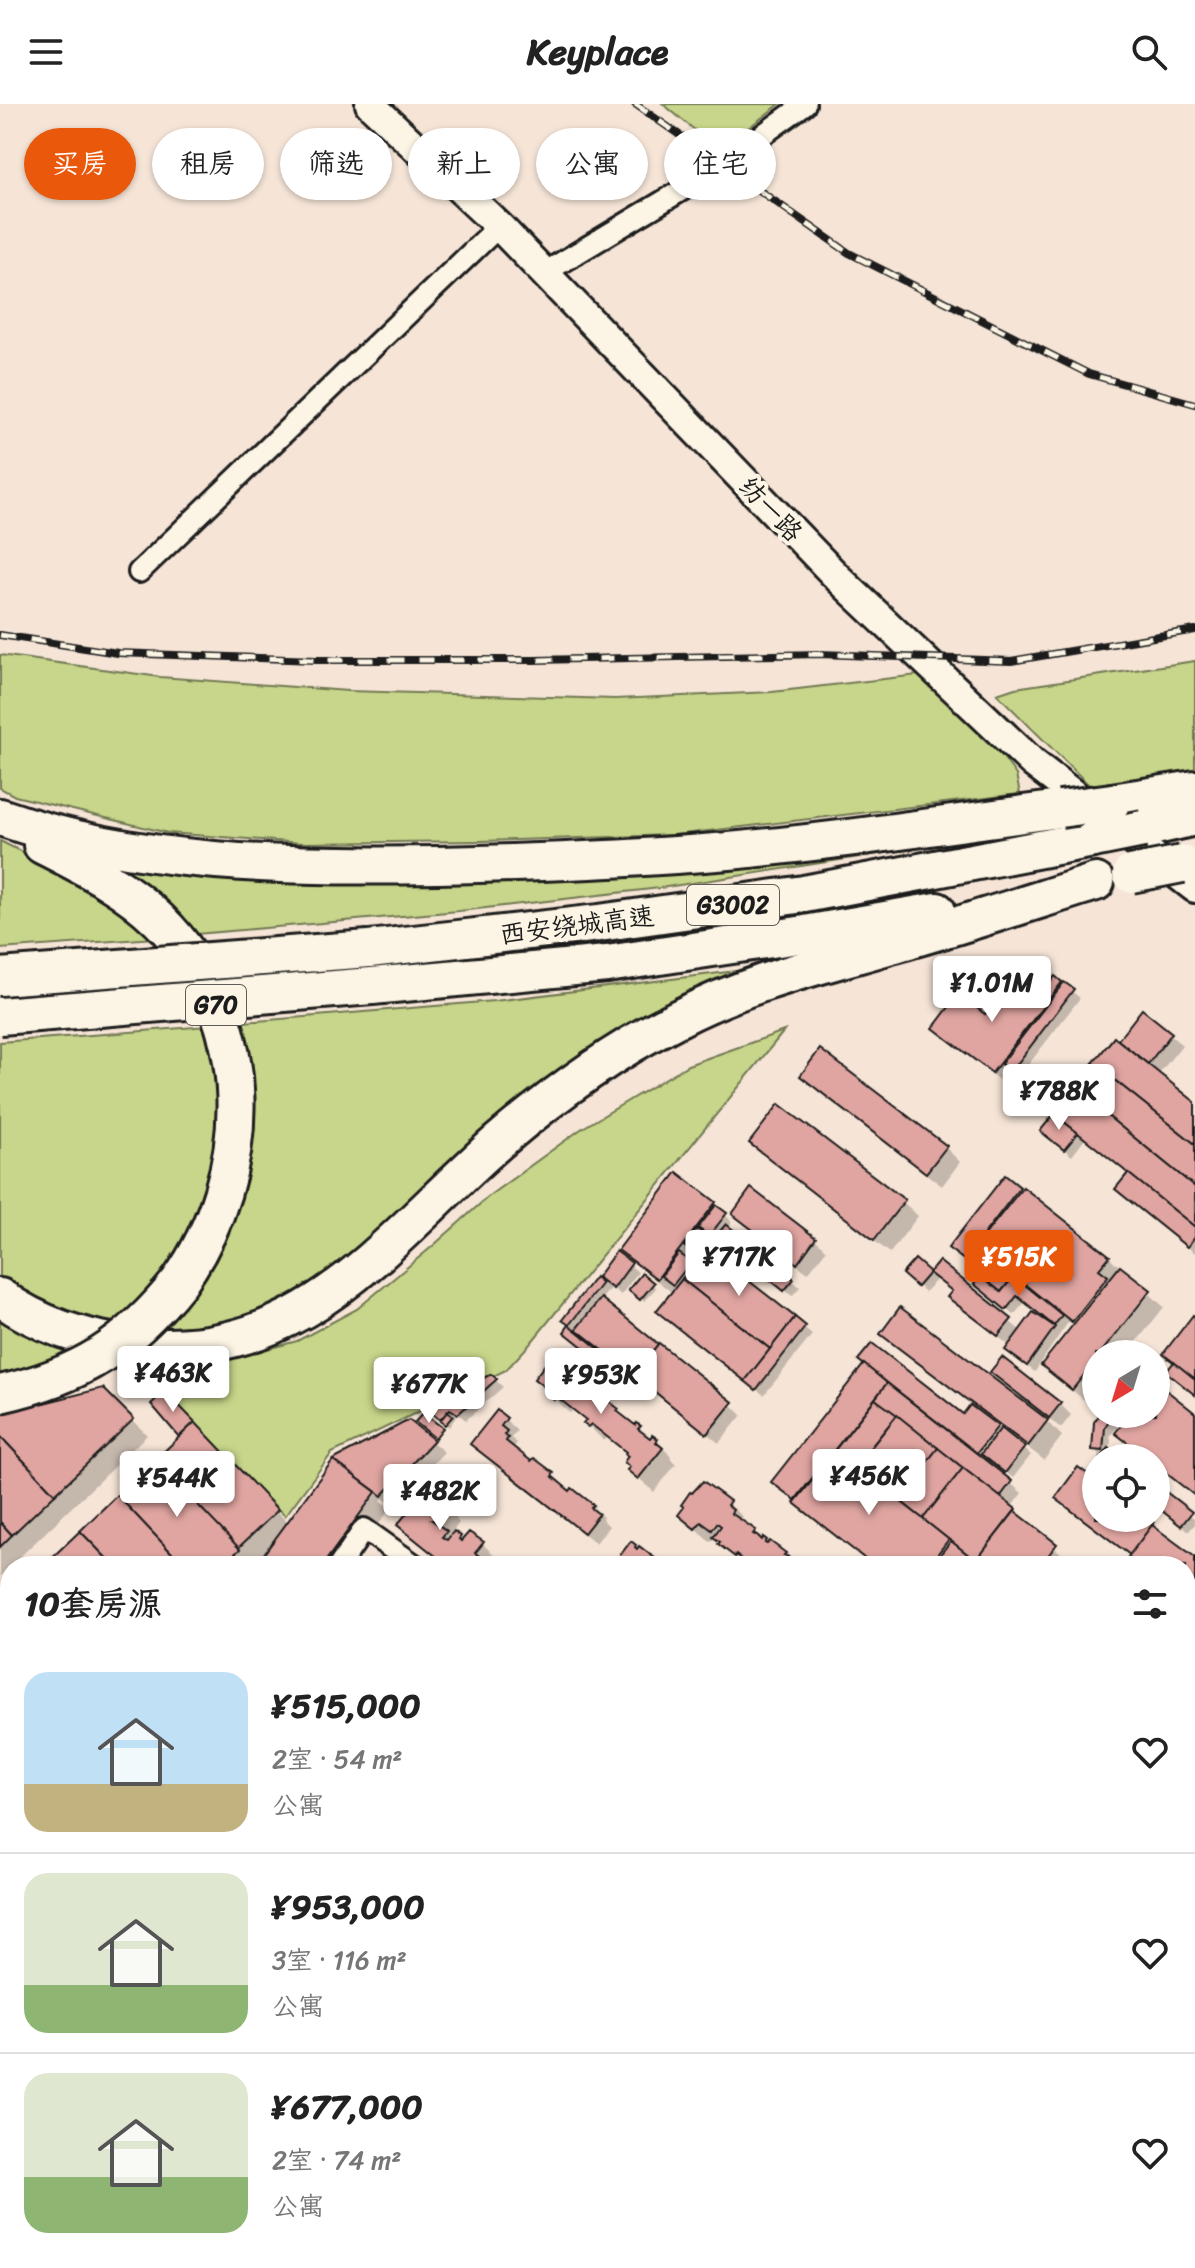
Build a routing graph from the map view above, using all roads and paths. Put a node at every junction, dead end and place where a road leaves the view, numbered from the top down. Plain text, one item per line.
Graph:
1 (370, 104) edge
2 (805, 104) edge
3 (772, 128) edge
4 (665, 200) edge
5 (499, 226) junction
6 (544, 273) junction
7 (139, 572) dead end
8 (1195, 789) edge
9 (1195, 817) edge
10 (0, 820) edge
11 (1191, 871) edge
12 (1096, 882) junction
13 (0, 977) edge
14 (0, 1016) edge
15 (0, 1297) edge
16 (0, 1394) edge
17 (346, 1556) edge
18 (402, 1556) edge

1 - 5 street, 纺一路
2 - 3 street
4 - 6 street
5 - 6 street, 纺一路
5 - 7 street
6 - 11 street, 纺一路
8 - 10 highway, bridge
9 - 13 highway, 西安绕城高速 / G3002, bridge
10 - 16 highway, G70, bridge
11 - 12 highway, 西安绕城高速 / G3002, bridge
12 - 14 highway, 西安绕城高速 / G3002, bridge
12 - 15 highway
17 - 18 street

